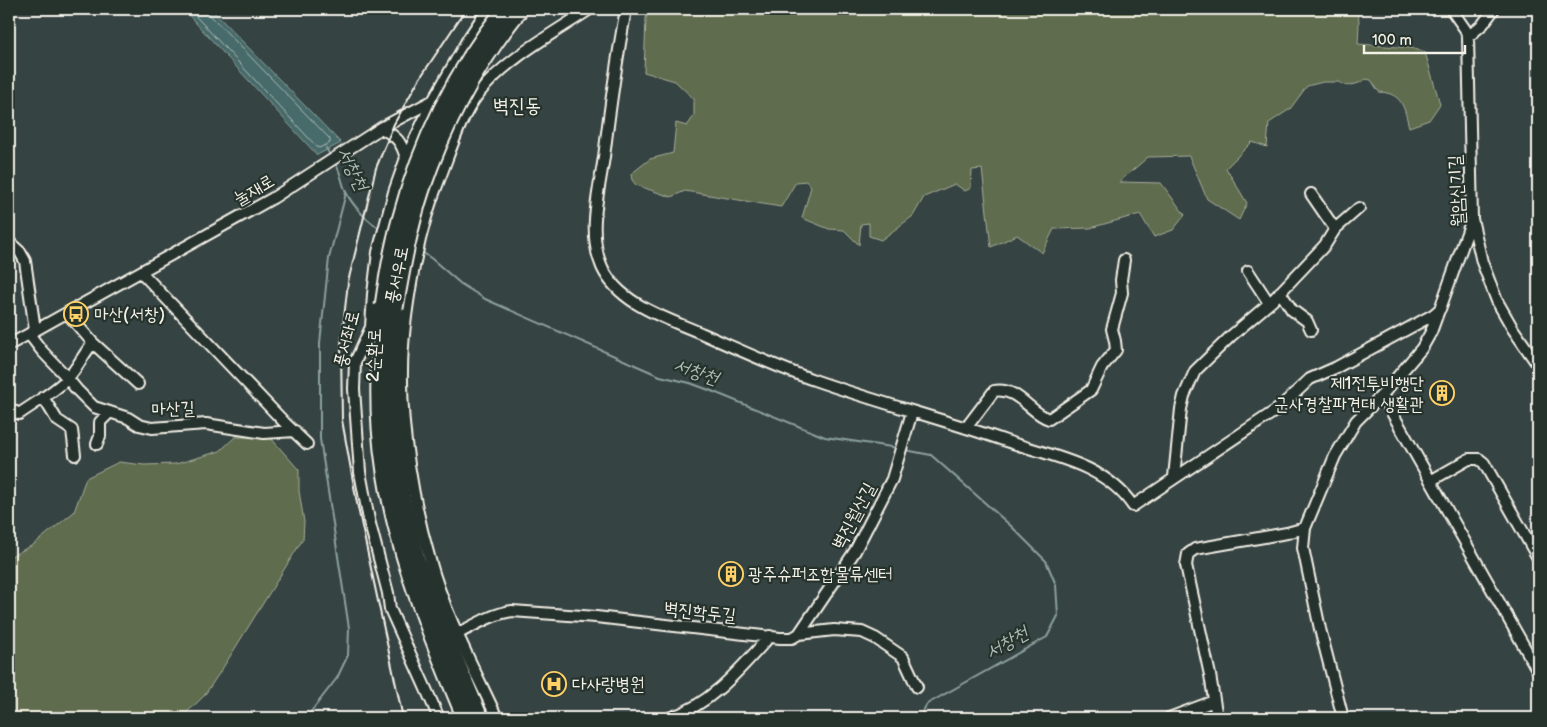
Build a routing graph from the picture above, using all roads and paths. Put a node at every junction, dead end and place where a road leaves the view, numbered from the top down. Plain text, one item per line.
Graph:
1 (488, 9) edge
2 (505, 9) edge
3 (520, 9) edge
4 (590, 9) edge
5 (626, 9) edge
6 (1450, 9) edge
7 (1494, 9) edge
8 (1468, 37) junction
9 (513, 61) junction
10 (457, 89) junction
11 (433, 101) junction
12 (466, 117) junction
13 (381, 128) junction
14 (412, 145) junction
15 (406, 158) junction
16 (441, 174) junction
17 (1311, 194) dead end
18 (1359, 208) dead end
19 (1472, 219) junction
20 (1335, 230) junction
21 (9, 242) edge
22 (1124, 260) dead end
23 (1248, 271) dead end
24 (141, 272) junction
25 (1280, 292) junction
26 (1269, 303) junction
27 (389, 307) junction
28 (1440, 309) junction
29 (67, 313) junction
30 (1311, 330) dead end
31 (32, 332) junction
32 (93, 343) junction
33 (9, 345) edge
34 (1538, 365) edge
35 (67, 378) junction
36 (138, 384) dead end
37 (1382, 395) junction
38 (43, 396) junction
39 (9, 408) edge
40 (110, 412) junction
41 (912, 412) junction
42 (966, 428) junction
43 (295, 431) junction
44 (97, 444) dead end
45 (307, 444) dead end
46 (75, 455) dead end
47 (1174, 477) junction
48 (1432, 480) junction
49 (1305, 528) junction
50 (1538, 558) edge
51 (457, 634) junction
52 (799, 634) junction
53 (770, 636) junction
54 (1538, 671) edge
55 (917, 687) dead end
56 (1214, 701) junction
57 (438, 718) edge
58 (465, 718) edge
59 (480, 718) edge
60 (497, 718) edge
61 (669, 718) edge
62 (1169, 718) edge
63 (1216, 718) edge
64 (1343, 718) edge

1 - 11 street, 풍서좌로
2 - 27 highway, 2순환로, bridge
3 - 27 highway, 2순환로, bridge
4 - 9 street, 풍서우로
5 - 41 street
6 - 8 street
7 - 8 street
8 - 19 street, 월암신기길
9 - 10 street, 눌재로
9 - 12 street, 풍서우로
10 - 11 street, 눌재로
10 - 12 street
11 - 13 street, 눌재로
11 - 14 street, 풍서좌로
12 - 16 street, 풍서우로
13 - 15 street
13 - 24 street, 눌재로
14 - 15 street, 풍서좌로
14 - 16 street
15 - 57 street, 풍서좌로
16 - 51 street, 풍서우로
17 - 20 street
18 - 20 street
19 - 28 street
19 - 34 street, 월암신기길
20 - 25 street
21 - 31 street
22 - 42 street
23 - 26 street
24 - 29 street, 눌재로
24 - 43 street
25 - 26 street
25 - 30 street
26 - 47 street
27 - 58 highway, 2순환로
27 - 59 highway, 2순환로
28 - 37 street
28 - 47 street
29 - 31 street, 눌재로
29 - 32 street
31 - 33 street, 눌재로
31 - 35 street, 마산길
32 - 35 street
32 - 36 street
35 - 38 street
35 - 40 street, 마산길
37 - 48 street
37 - 49 street
38 - 39 street
38 - 46 street
40 - 43 street, 마산길
40 - 44 street
41 - 42 street
41 - 52 street, 벽진월산길
42 - 47 street
43 - 45 street
48 - 50 street
48 - 54 street
49 - 56 street
49 - 64 street
51 - 53 street, 벽진학두길
51 - 60 street, 풍서우로
52 - 53 street, 벽진학두길
52 - 55 street, 벽진학두길
53 - 61 street
56 - 62 street
56 - 63 street

